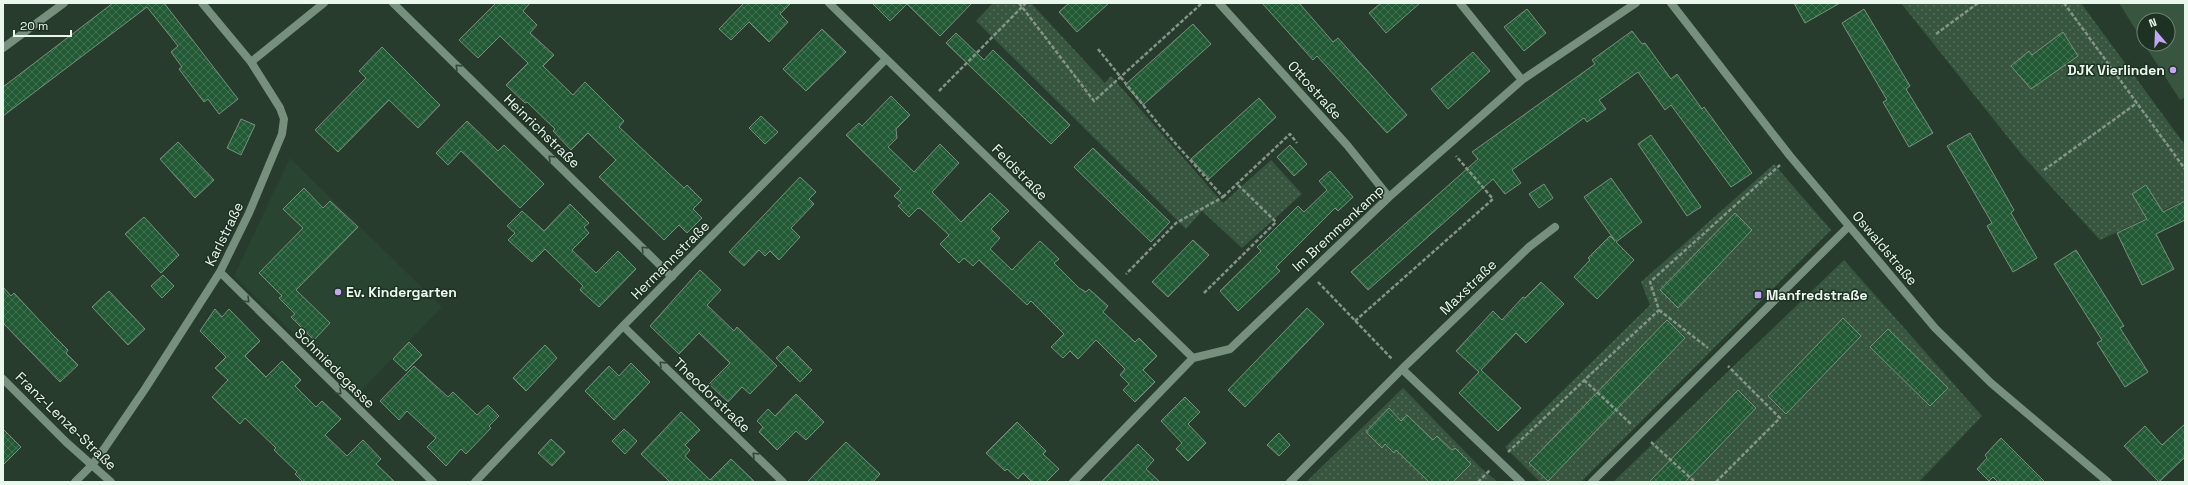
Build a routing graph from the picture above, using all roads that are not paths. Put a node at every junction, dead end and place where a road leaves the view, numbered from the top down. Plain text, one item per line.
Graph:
1 (64, 3) edge
2 (202, 3) edge
3 (324, 3) edge
4 (393, 3) edge
5 (829, 3) edge
6 (1219, 3) edge
7 (1460, 3) edge
8 (1636, 3) edge
9 (1670, 3) edge
10 (3, 48) edge
11 (886, 59) junction
12 (251, 62) junction
13 (1522, 80) junction
14 (1389, 198) junction
15 (1849, 226) junction
16 (1556, 227) dead end
17 (220, 272) junction
18 (672, 277) junction
19 (623, 326) junction
20 (1192, 358) junction
21 (1402, 369) junction
22 (3, 379) edge
23 (92, 465) junction
24 (75, 482) edge
25 (111, 482) edge
26 (433, 482) edge
27 (475, 482) edge
28 (783, 482) edge
29 (1073, 482) edge
30 (1290, 482) edge
31 (1522, 482) edge
32 (1592, 482) edge
33 (2108, 482) edge

1 - 10 street
2 - 12 street, Karlstraße
3 - 12 street
18 -> 4 street, Heinrichstraße
5 - 11 street, Feldstraße
6 - 14 street, Ottostraße
7 - 13 street
8 - 13 street, Im Bremmenkamp
9 - 15 street, Oswaldstraße
11 - 18 street, Hermannstraße
11 - 20 street, Feldstraße
12 - 17 street, Karlstraße
13 - 14 street, Im Bremmenkamp
14 - 20 street, Im Bremmenkamp
15 - 32 street
15 - 33 street, Oswaldstraße
16 - 21 street, Maxstraße
17 - 23 street, Karlstraße
17 -> 26 street, Schmiedegasse
18 - 19 street, Hermannstraße
19 - 27 street, Hermannstraße
28 -> 19 street, Theodorstraße
20 - 29 street
21 - 30 street, Maxstraße
21 - 31 street
22 - 23 street, Franz-Lenze-Straße
23 - 24 street, Karlstraße
23 - 25 street, Franz-Lenze-Straße

